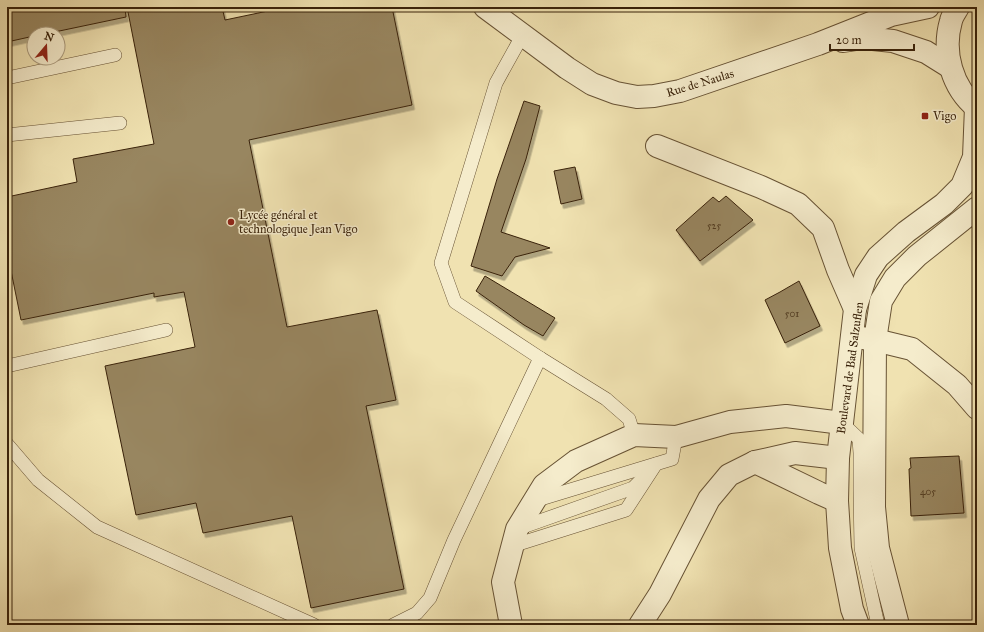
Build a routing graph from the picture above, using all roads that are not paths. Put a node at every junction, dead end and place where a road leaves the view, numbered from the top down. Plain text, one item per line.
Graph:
1 (485, 7) edge
2 (928, 7) edge
3 (958, 7) edge
4 (522, 36) junction
5 (818, 44) junction
6 (115, 55) dead end
7 (950, 67) junction
8 (7, 78) edge
9 (976, 107) edge
10 (120, 123) dead end
11 (7, 135) edge
12 (657, 146) dead end
13 (977, 208) edge
14 (855, 309) junction
15 (166, 330) dead end
16 (852, 336) junction
17 (875, 340) junction
18 (540, 358) junction
19 (7, 366) edge
20 (977, 408) edge
21 (842, 423) junction
22 (875, 429) junction
23 (634, 435) junction
24 (676, 437) junction
25 (7, 444) edge
26 (860, 453) junction
27 (838, 458) junction
28 (755, 462) junction
29 (656, 464) junction
30 (837, 500) junction
31 (534, 501) junction
32 (515, 538) junction
33 (314, 625) edge
34 (393, 625) edge
35 (511, 625) edge
36 (640, 625) edge
37 (858, 625) edge
38 (878, 625) edge
39 (898, 625) edge

1 - 4 street, Rue de Naulas
2 - 5 street, Rue de Naulas
3 - 7 street
4 - 5 street, Rue de Naulas
4 - 18 lane
5 - 7 street, Rue de Naulas
6 - 8 lane
7 - 9 street
9 - 14 street, Boulevard de Bad Salzuflen
10 - 11 lane
12 - 14 street
13 - 17 street, Boulevard de Bad Salzuflen
14 - 16 street, Boulevard de Bad Salzuflen
15 - 19 lane
16 - 17 street
16 - 21 street, Boulevard de Bad Salzuflen
17 - 20 street
17 - 22 street, Boulevard de Bad Salzuflen
18 - 23 lane
18 - 34 lane
21 - 24 street
21 - 26 lane
21 - 27 street, Boulevard de Bad Salzuflen
22 - 26 lane
22 - 39 street, Boulevard de Bad Salzuflen
23 - 24 street
23 - 31 street
24 - 29 lane
25 - 33 lane
26 - 27 lane
26 - 38 lane
27 - 28 street
27 - 30 street, Boulevard de Bad Salzuflen
28 - 30 street
28 - 36 street
29 - 31 lane
29 - 32 lane
29 - 32 lane
30 - 37 street, Boulevard de Bad Salzuflen
31 - 32 street
32 - 35 street

